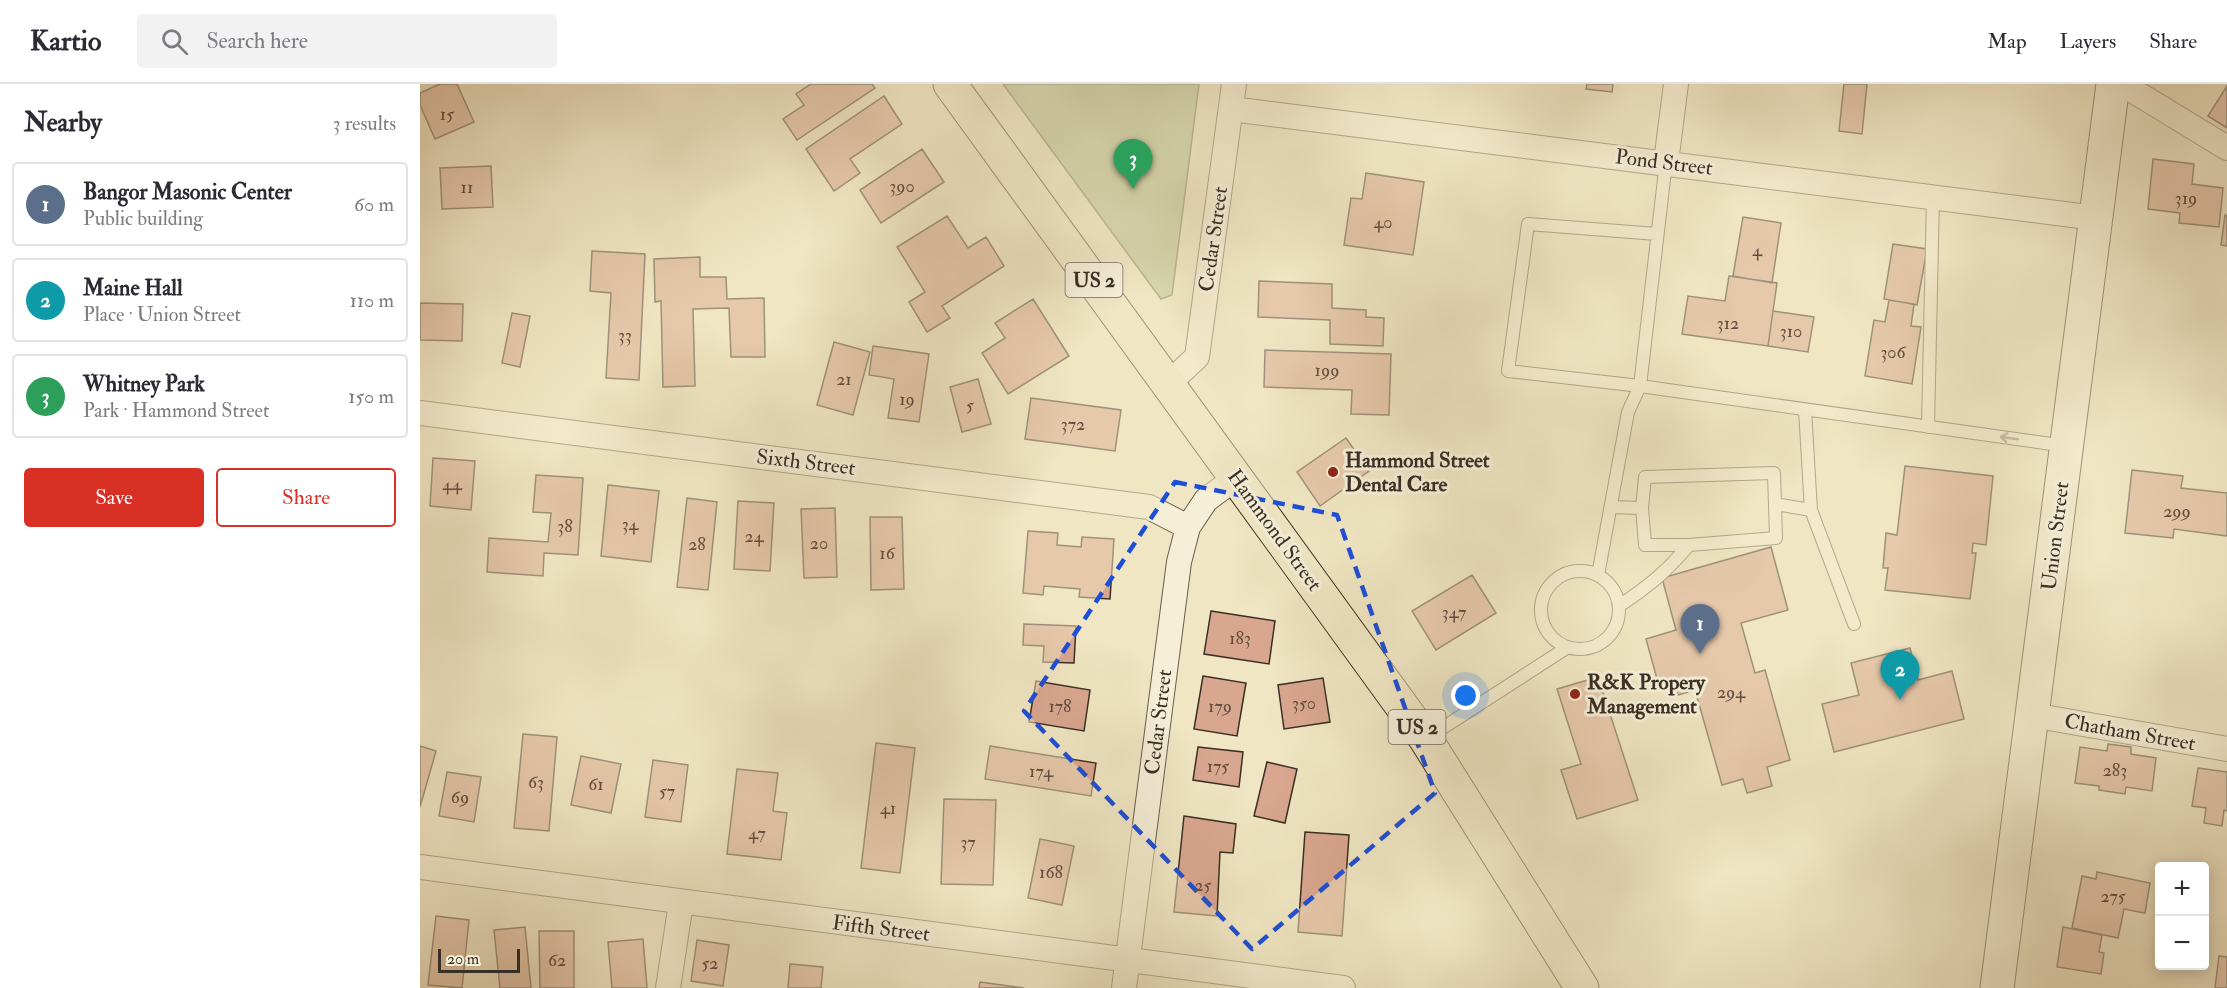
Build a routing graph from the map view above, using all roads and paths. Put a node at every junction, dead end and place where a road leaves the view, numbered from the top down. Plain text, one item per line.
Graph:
1 (950, 84) edge
2 (1234, 84) edge
3 (1676, 84) edge
4 (2113, 84) edge
5 (2122, 84) edge
6 (1231, 109) junction
7 (2227, 148) edge
8 (1666, 162) junction
9 (1933, 196) junction
10 (2096, 218) junction
11 (1657, 234) junction
12 (1169, 383) junction
13 (1640, 387) junction
14 (1805, 410) junction
15 (420, 413) edge
16 (1928, 427) junction
17 (2067, 446) junction
18 (1237, 477) junction
19 (1775, 504) junction
20 (1611, 507) junction
21 (1642, 508) junction
22 (1810, 510) junction
23 (1188, 527) junction
24 (1689, 545) junction
25 (1598, 574) junction
26 (1619, 606) junction
27 (1854, 624) dead end
28 (1569, 648) junction
29 (2032, 715) junction
30 (1425, 738) junction
31 (2227, 749) edge
32 (420, 867) edge
33 (681, 903) junction
34 (1128, 959) junction
35 (668, 988) edge
36 (1124, 988) edge
37 (1343, 988) edge
38 (1582, 988) edge
39 (1997, 988) edge

1 - 12 main road, Hammond Street / US 2
2 - 6 street, Cedar Street
3 - 8 street
4 - 10 main road, Union Street
5 - 7 street
6 - 8 street, Pond Street
6 - 12 street, Cedar Street
8 - 9 street, Pond Street
8 - 11 lane
9 - 10 street, Pond Street
9 - 16 lane
10 - 17 main road, Union Street
11 - 13 lane
11 - 13 lane
12 - 18 main road, Hammond Street / US 2
13 - 14 lane
13 - 20 lane
14 - 16 lane
14 - 22 lane
15 - 23 street, Sixth Street
17 -> 16 lane
17 - 29 main road, Union Street
18 - 23 street, Cedar Street
18 - 30 main road, Hammond Street / US 2
19 - 21 lane
19 - 22 lane
19 - 24 lane
20 - 21 lane
20 - 25 lane
21 - 24 lane
22 - 27 lane
23 - 34 street, Cedar Street
24 - 26 lane
25 - 26 lane
25 - 28 lane
26 - 28 lane
28 - 30 lane
29 - 31 street, Chatham Street
29 - 39 main road, Union Street
30 - 38 main road, Hammond Street / US 2
32 - 33 street, Fifth Street
33 - 34 street, Fifth Street
33 - 35 street
34 - 36 street, Cedar Street
34 - 37 street, Fifth Street

